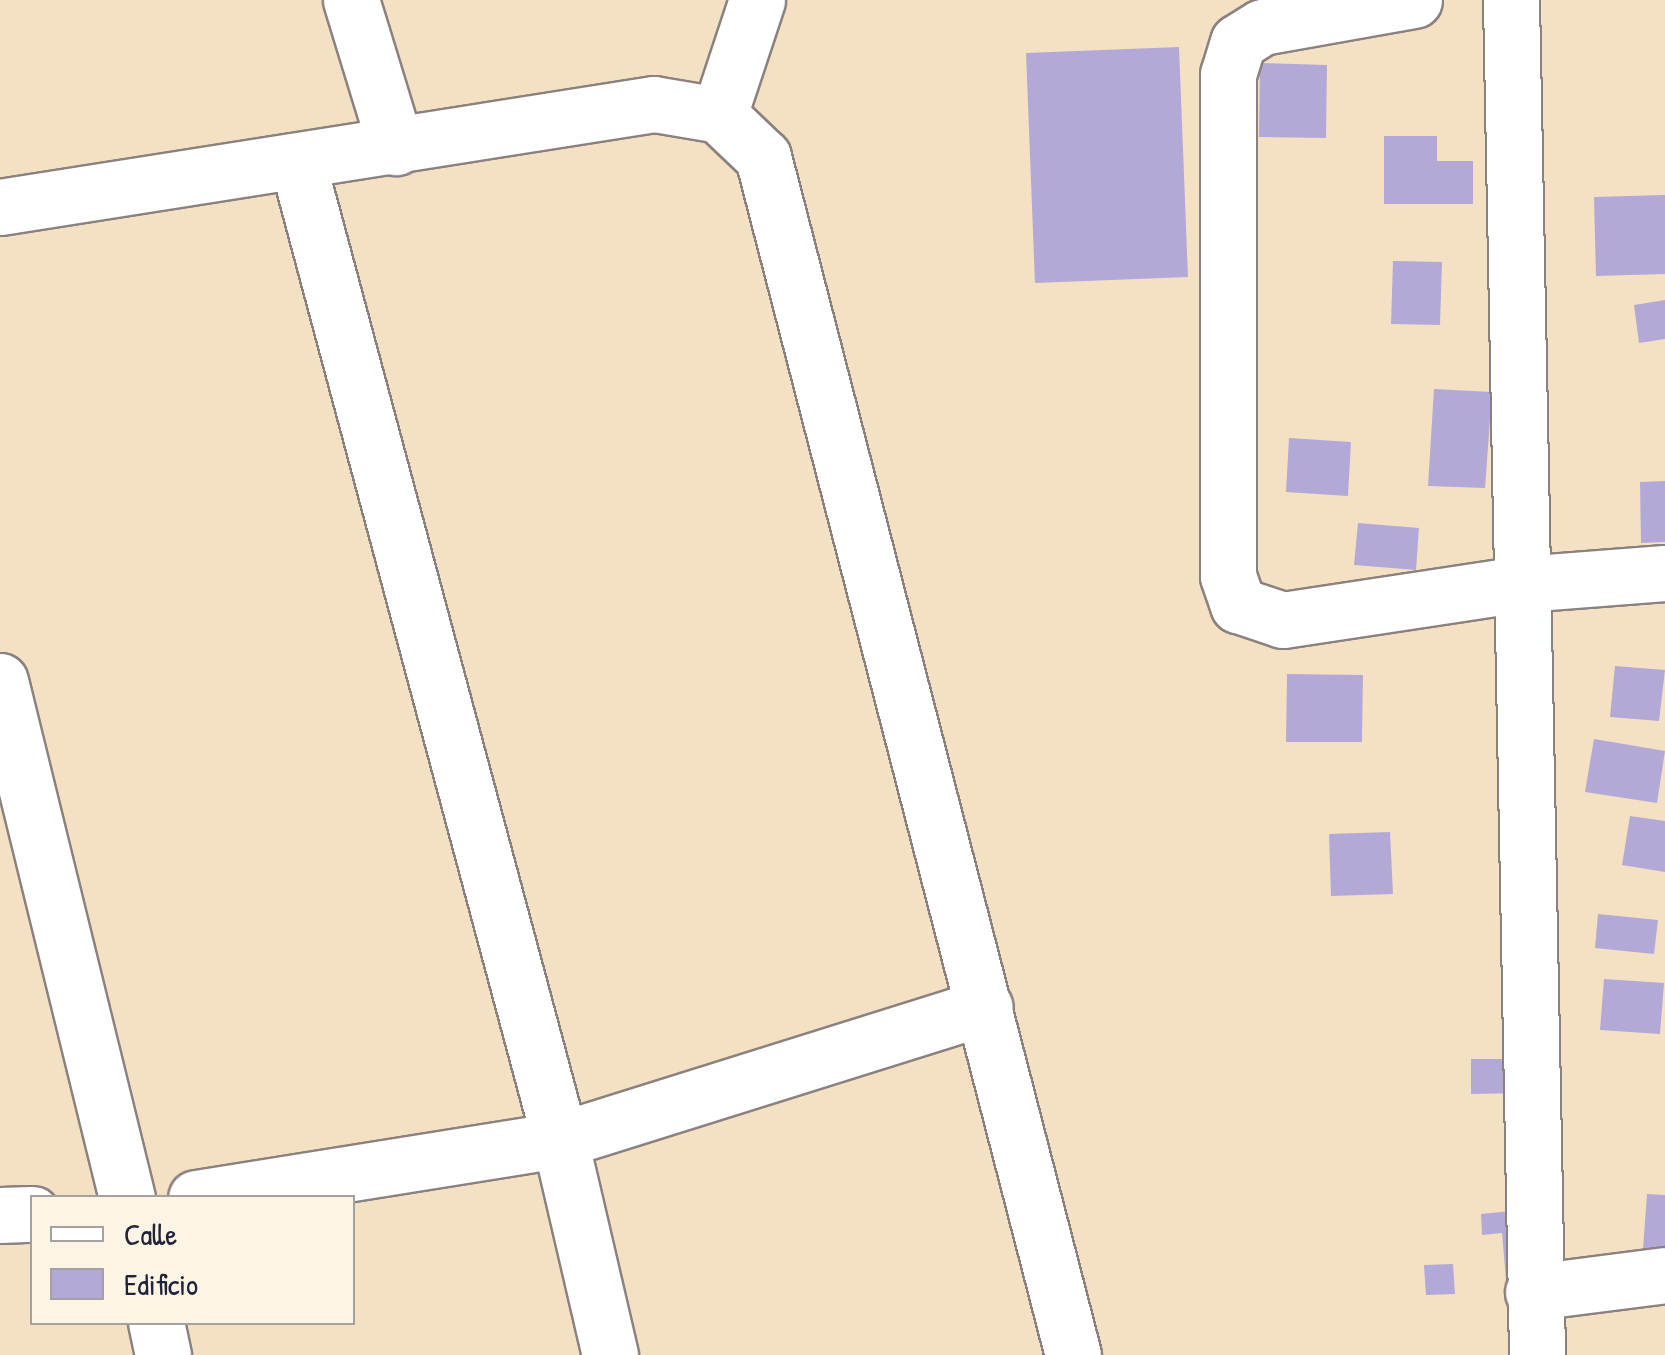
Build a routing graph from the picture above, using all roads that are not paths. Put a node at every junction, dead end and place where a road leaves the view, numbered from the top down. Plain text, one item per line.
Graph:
1 (351, 0) edge
2 (757, 0) edge
3 (1414, 0) edge
4 (1511, 0) edge
5 (719, 116) junction
6 (396, 146) junction
7 (298, 164) junction
8 (0, 207) edge
9 (1665, 573) edge
10 (1522, 584) junction
11 (0, 682) edge
12 (985, 1007) junction
13 (560, 1140) junction
14 (126, 1195) edge
15 (215, 1195) edge
16 (30, 1214) edge
17 (0, 1215) edge
18 (1665, 1275) edge
19 (1533, 1292) junction
20 (157, 1325) edge
21 (163, 1355) edge
22 (610, 1355) edge
23 (1073, 1355) edge
24 (1537, 1355) edge

1 - 6 street
2 - 5 street
3 - 10 street
4 - 10 street
5 - 6 street
5 - 12 street
6 - 7 street
7 - 8 street
7 - 13 street
9 - 10 street
10 - 19 street
11 - 14 street
12 - 13 street
12 - 23 street
13 - 15 street
13 - 22 street
16 - 17 street
18 - 19 street
19 - 24 street
20 - 21 street

